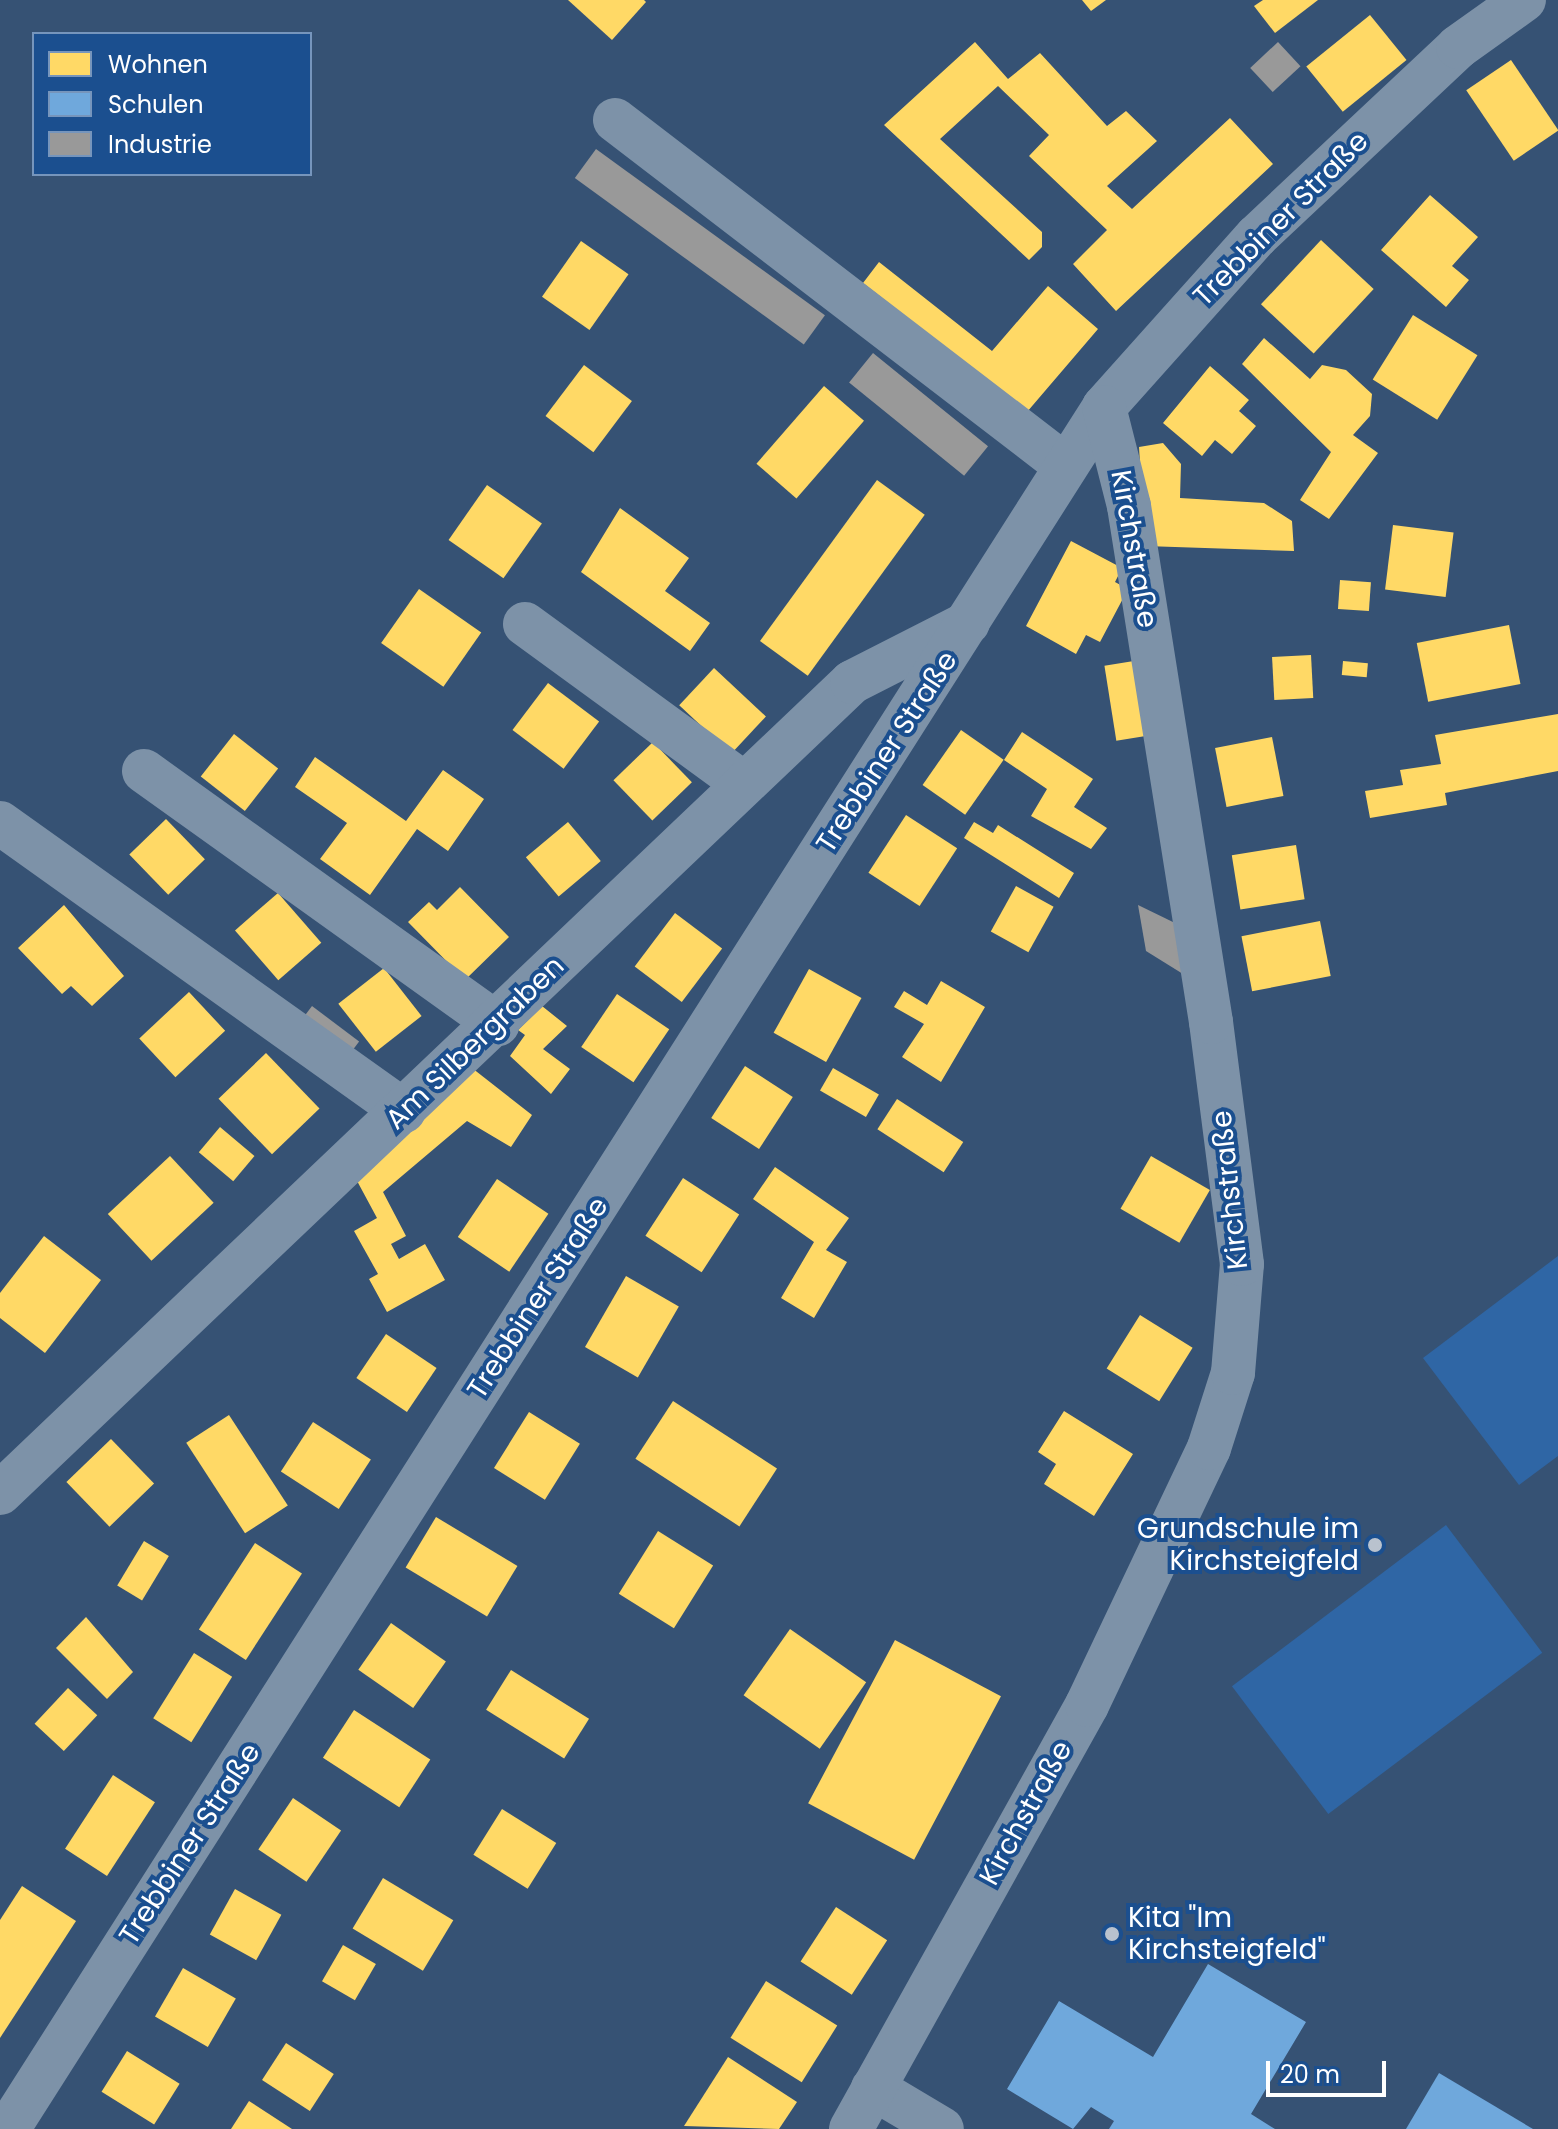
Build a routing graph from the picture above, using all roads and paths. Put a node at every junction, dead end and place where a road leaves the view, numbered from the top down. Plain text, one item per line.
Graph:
1 (1524, 0) edge
2 (615, 120) dead end
3 (1104, 407) junction
4 (1066, 466) junction
5 (970, 622) junction
6 (525, 624) dead end
7 (144, 771) dead end
8 (742, 782) junction
9 (0, 823) edge
10 (498, 1024) junction
11 (404, 1111) junction
12 (0, 1493) edge
13 (873, 2088) junction
14 (8, 2129) edge
15 (851, 2129) edge
16 (942, 2129) edge

1 - 3 street, Trebbiner Straße
2 - 4 street
3 - 4 street, Trebbiner Straße
3 - 13 street, Kirchstraße
4 - 5 street, Trebbiner Straße
5 - 8 street, Am Silbergraben
5 - 14 street, Trebbiner Straße
6 - 8 street
7 - 10 street
8 - 10 street, Am Silbergraben
9 - 11 street
10 - 11 street, Am Silbergraben
11 - 12 street, Am Silbergraben
13 - 15 street, Kirchstraße
13 - 16 street

